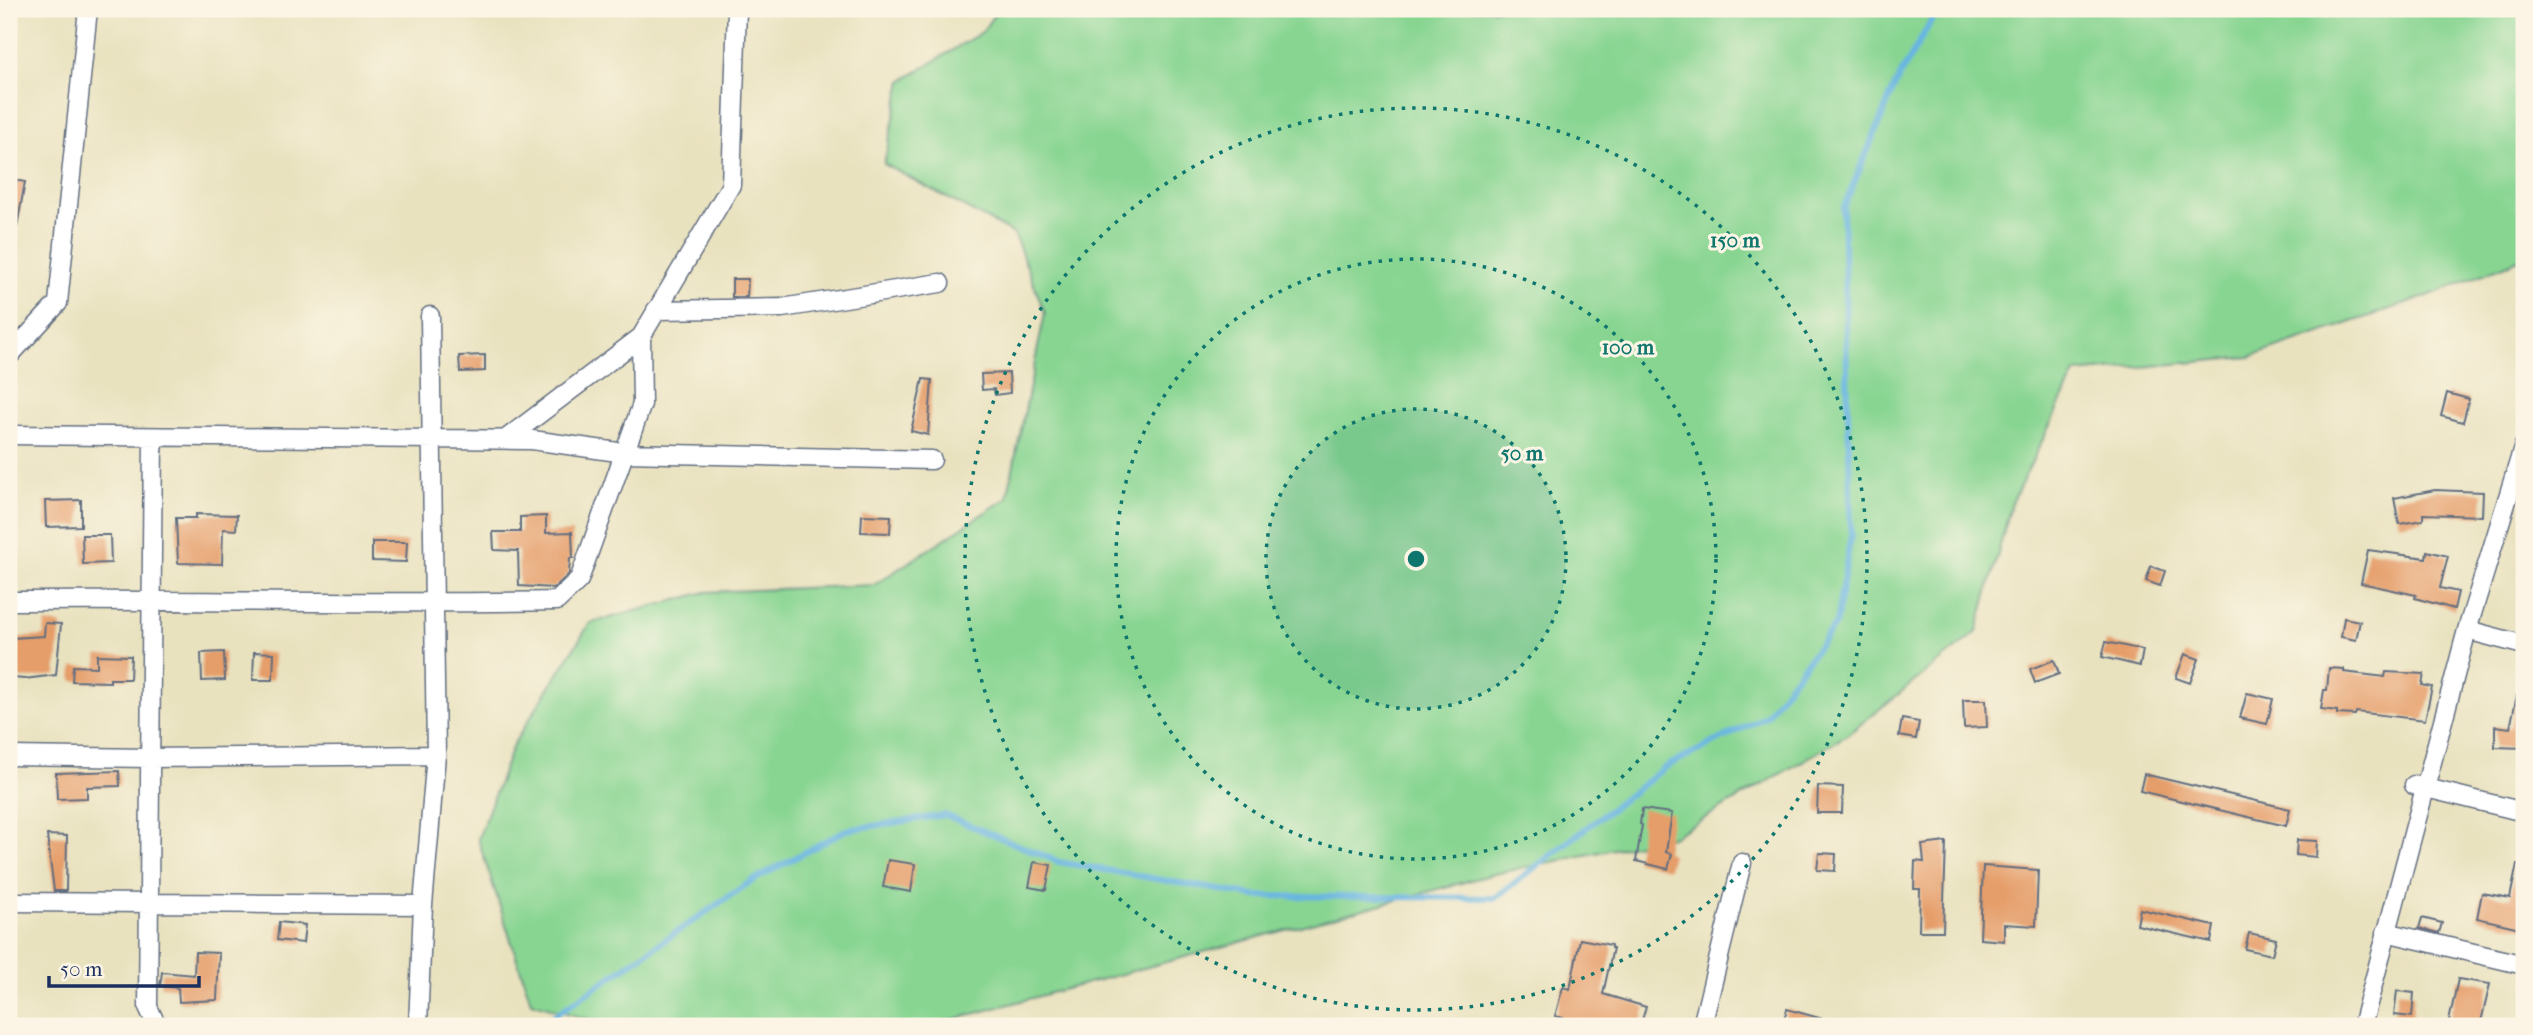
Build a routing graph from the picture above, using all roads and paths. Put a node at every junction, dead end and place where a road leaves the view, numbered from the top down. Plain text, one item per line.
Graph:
1 (88, 9) edge
2 (737, 9) edge
3 (940, 283) dead end
4 (656, 310) junction
5 (430, 316) dead end
6 (641, 337) junction
7 (9, 356) edge
8 (9, 435) edge
9 (153, 437) junction
10 (432, 438) junction
11 (506, 439) junction
12 (2524, 445) edge
13 (625, 453) junction
14 (932, 460) dead end
15 (2519, 477) edge
16 (152, 599) junction
17 (9, 601) edge
18 (435, 603) junction
19 (2467, 630) junction
20 (2524, 645) edge
21 (436, 755) junction
22 (9, 756) edge
23 (150, 758) junction
24 (2419, 786) junction
25 (2524, 812) edge
26 (1742, 863) dead end
27 (9, 902) edge
28 (149, 903) junction
29 (423, 905) junction
30 (2386, 932) junction
31 (2524, 965) edge
32 (162, 1026) edge
33 (418, 1026) edge
34 (1702, 1026) edge
35 (2362, 1026) edge

1 - 7 street
2 - 4 street
3 - 4 street
4 - 6 street
5 - 10 street
6 - 11 street
6 - 13 street
8 - 9 street
9 - 10 street
9 - 16 street
10 - 11 street
10 - 18 street
11 - 13 street
12 - 15 street
13 - 14 street
13 - 18 street
15 - 19 street
16 - 17 street
16 - 18 street
16 - 23 street
18 - 21 street
19 - 20 street
19 - 24 street
21 - 23 street
21 - 29 street
22 - 23 street
23 - 28 street
24 - 25 street
24 - 30 street
26 - 34 street
27 - 28 street
28 - 29 street
28 - 32 street
29 - 33 street
30 - 31 street
30 - 35 street

